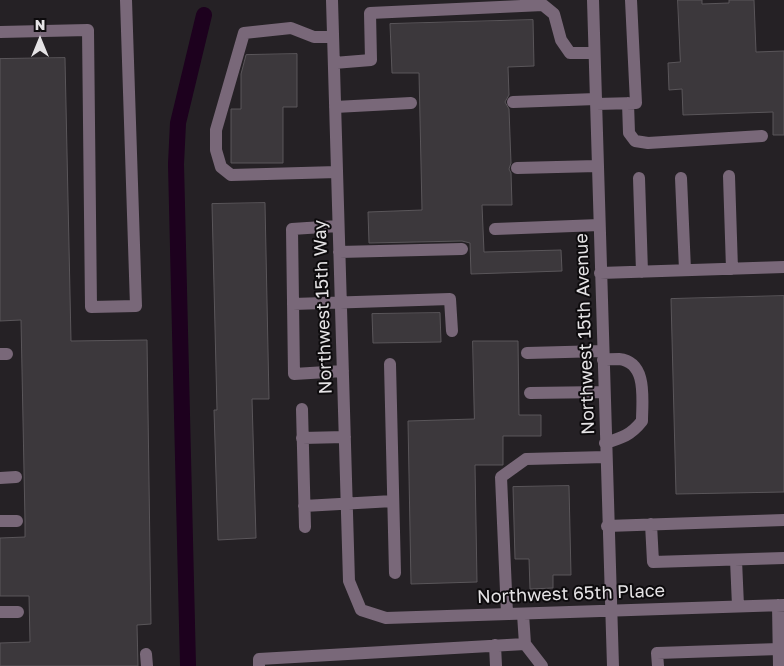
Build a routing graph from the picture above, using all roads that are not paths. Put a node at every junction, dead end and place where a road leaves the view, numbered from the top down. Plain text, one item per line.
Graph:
1 (126, 0) edge
2 (332, 0) edge
3 (593, 0) edge
4 (631, 0) edge
5 (0, 32) edge
6 (333, 37) junction
7 (594, 53) junction
8 (334, 62) junction
9 (513, 102) dead end
10 (596, 102) junction
11 (628, 103) junction
12 (411, 104) dead end
13 (335, 107) junction
14 (762, 136) dead end
15 (598, 166) junction
16 (518, 168) dead end
17 (337, 172) junction
18 (729, 176) dead end
19 (639, 178) dead end
20 (681, 178) dead end
21 (599, 225) junction
22 (338, 226) junction
23 (495, 229) dead end
24 (462, 249) dead end
25 (339, 252) junction
26 (784, 267) edge
27 (732, 269) junction
28 (685, 270) junction
29 (642, 272) junction
30 (600, 273) junction
31 (341, 302) junction
32 (293, 304) junction
33 (452, 331) dead end
34 (527, 353) dead end
35 (603, 355) junction
36 (390, 364) dead end
37 (343, 371) junction
38 (604, 392) junction
39 (530, 393) dead end
40 (302, 408) dead end
41 (345, 437) junction
42 (302, 438) junction
43 (605, 443) junction
44 (606, 457) junction
45 (16, 477) dead end
46 (0, 478) edge
47 (393, 501) junction
48 (347, 504) junction
49 (304, 506) junction
50 (17, 520) dead end
51 (784, 520) edge
52 (0, 521) edge
53 (652, 524) junction
54 (607, 526) junction
55 (305, 527) dead end
56 (784, 558) edge
57 (736, 560) junction
58 (395, 573) dead end
59 (781, 605) edge
60 (738, 606) junction
61 (361, 610) joint
62 (610, 610) junction
63 (0, 612) edge
64 (18, 612) dead end
65 (507, 614) junction
66 (523, 614) junction
67 (525, 644) junction
68 (495, 645) junction
69 (779, 649) junction
70 (260, 666) edge
71 (496, 666) edge
72 (542, 666) edge
73 (613, 666) edge
74 (658, 666) edge
75 (779, 666) edge

1 - 5 street
2 - 6 street, Northwest 15th Way
3 - 7 street, Northwest 15th Avenue
4 - 11 street
6 - 8 street, Northwest 15th Way
6 - 17 street
7 - 8 street
7 - 10 street, Northwest 15th Avenue
8 - 13 street, Northwest 15th Way
9 - 10 street
10 - 11 street
10 - 15 street, Northwest 15th Avenue
11 - 14 street
12 - 13 street
13 - 17 street, Northwest 15th Way
15 - 16 street
15 - 21 street, Northwest 15th Avenue
17 - 22 street, Northwest 15th Way
18 - 27 street
19 - 29 street
20 - 28 street
21 - 23 street
21 - 30 street, Northwest 15th Avenue
22 - 25 street, Northwest 15th Way
22 - 32 street
24 - 25 street
25 - 31 street, Northwest 15th Way
26 - 27 street
27 - 28 street
28 - 29 street
29 - 30 street
30 - 35 street, Northwest 15th Avenue
31 - 32 street
31 - 33 street
31 - 37 street, Northwest 15th Way
32 - 37 street
34 - 35 street
35 - 38 street, Northwest 15th Avenue
35 - 43 street
36 - 47 street
37 - 41 street, Northwest 15th Way
38 - 39 street
38 - 43 street, Northwest 15th Avenue
40 - 42 street
41 - 42 street
41 - 48 street, Northwest 15th Way
42 - 49 street
43 - 44 street, Northwest 15th Avenue
44 - 54 street, Northwest 15th Avenue
44 - 65 street
45 - 46 street
47 - 48 street
47 - 58 street
48 - 49 street
48 - 61 street, Northwest 15th Way
49 - 55 street
50 - 52 street
51 - 53 street
53 - 54 street
53 - 57 street
54 - 62 street, Northwest 15th Avenue
56 - 57 street
57 - 60 street
59 - 60 street, Northwest 65th Place
59 - 69 street
60 - 62 street, Northwest 65th Place
61 - 65 street, Northwest 65th Place
62 - 66 street, Northwest 65th Place
62 - 73 street, Northwest 15th Avenue
63 - 64 street
65 - 66 street, Northwest 65th Place
66 - 67 street
67 - 68 street
67 - 72 street
68 - 70 street
68 - 71 street
69 - 74 street
69 - 75 street

